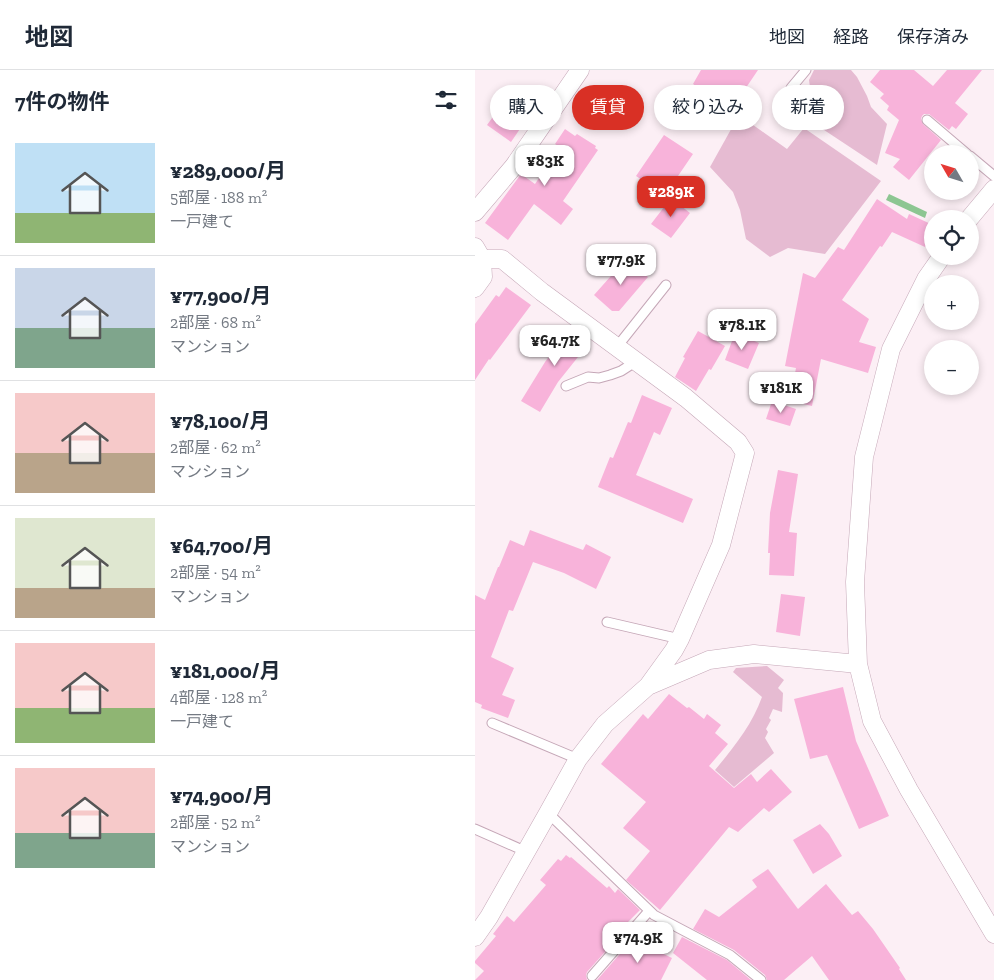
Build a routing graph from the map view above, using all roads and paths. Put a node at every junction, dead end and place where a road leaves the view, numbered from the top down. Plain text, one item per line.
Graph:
1 (580, 70) edge
2 (806, 70) edge
3 (794, 85) edge
4 (927, 120) dead end
5 (957, 145) edge
6 (979, 163) edge
7 (994, 176) edge
8 (994, 189) edge
9 (976, 210) edge
10 (475, 212) edge
11 (479, 253) edge
12 (936, 265) edge
13 (666, 285) dead end
14 (475, 288) edge
15 (617, 348) junction
16 (635, 362) junction
17 (565, 386) dead end
18 (607, 622) dead end
19 (680, 639) junction
20 (858, 664) junction
21 (648, 686) junction
22 (492, 723) dead end
23 (577, 759) junction
24 (548, 813) junction
25 (475, 830) edge
26 (527, 852) junction
27 (649, 911) junction
28 (994, 934) edge
29 (475, 937) edge
30 (592, 976) dead end
31 (761, 980) edge

1 - 10 street
2 - 3 lane
4 - 5 lane
6 - 7 lane
8 - 9 street
11 - 14 street
11 - 15 street
12 - 20 street
13 - 15 lane
15 - 16 street
16 - 17 lane
16 - 19 street
18 - 19 lane
19 - 21 street
20 - 21 street
20 - 28 street
21 - 23 street
22 - 23 lane
23 - 24 street
24 - 26 street
24 - 27 lane
25 - 26 lane
26 - 29 street
27 - 30 lane
27 - 31 lane

